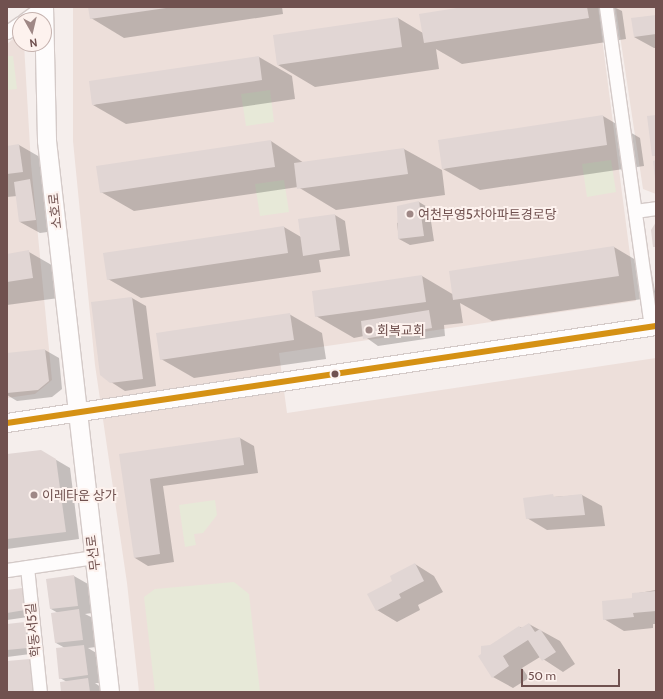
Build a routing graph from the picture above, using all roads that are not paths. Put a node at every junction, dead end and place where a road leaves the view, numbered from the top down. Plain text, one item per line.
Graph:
1 (43, 7) edge
2 (606, 7) edge
3 (656, 208) edge
4 (635, 211) junction
5 (654, 326) edge
6 (77, 414) junction
7 (7, 423) edge
8 (94, 557) junction
9 (26, 567) junction
10 (7, 570) edge
11 (40, 692) edge
12 (110, 692) edge

1 - 6 street, 소호로
2 - 4 street
3 - 4 street
4 - 5 street
5 - 6 street
6 - 7 street
6 - 8 street, 무선로
8 - 9 street
8 - 12 street, 무선로
9 - 10 street
9 - 11 street, 학동서5길

